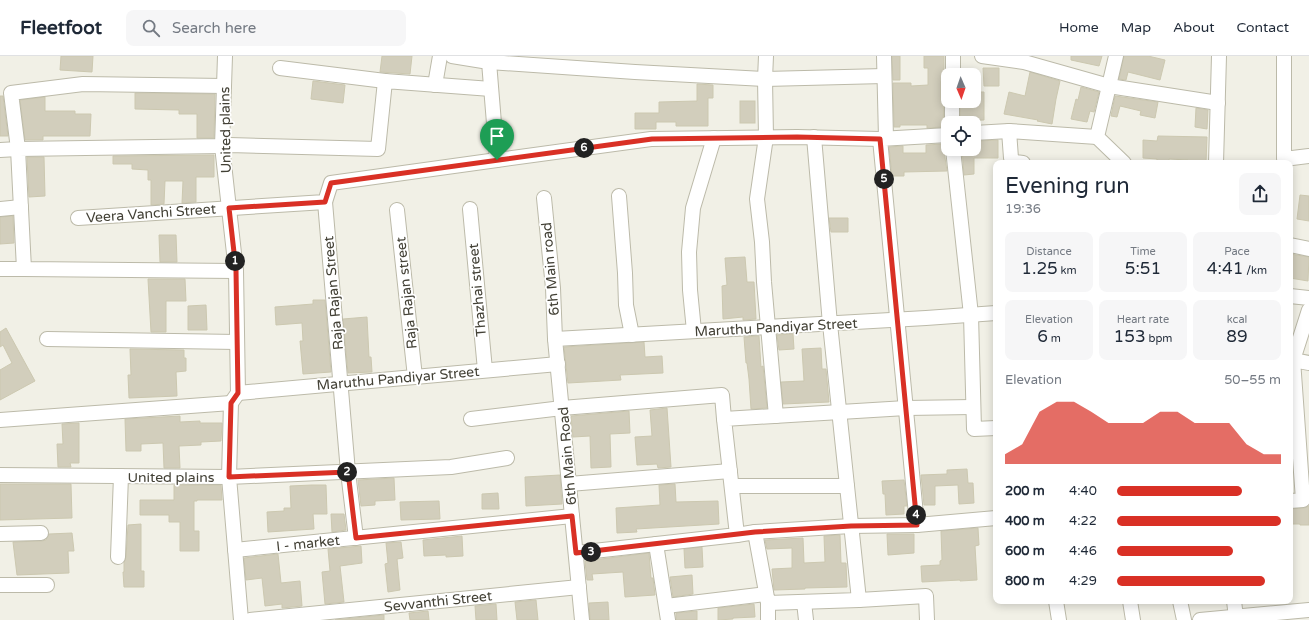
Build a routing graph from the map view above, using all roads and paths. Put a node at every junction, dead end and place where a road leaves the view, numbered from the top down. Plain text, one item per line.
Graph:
1 (225, 56) edge
2 (440, 56) edge
3 (452, 56) edge
4 (766, 56) edge
5 (884, 56) edge
6 (953, 56) edge
7 (982, 56) edge
8 (1116, 56) edge
9 (1219, 56) edge
10 (1284, 56) edge
11 (489, 62) junction
12 (280, 68) dead end
13 (953, 68) edge
14 (884, 76) junction
15 (765, 78) junction
16 (385, 81) junction
17 (435, 85) junction
18 (224, 86) junction
19 (1110, 86) junction
20 (491, 89) junction
21 (6, 93) edge
22 (1218, 103) junction
23 (1009, 131) junction
24 (981, 133) edge
25 (941, 135) edge
26 (766, 137) junction
27 (814, 137) junction
28 (1097, 137) junction
29 (714, 138) junction
30 (883, 138) junction
31 (222, 146) junction
32 (18, 149) junction
33 (0, 150) edge
34 (954, 156) edge
35 (1309, 156) edge
36 (497, 160) junction
37 (1013, 160) edge
38 (1121, 160) edge
39 (1216, 160) edge
40 (1283, 160) edge
41 (1288, 160) edge
42 (618, 196) dead end
43 (544, 198) dead end
44 (325, 202) junction
45 (21, 208) junction
46 (229, 208) junction
47 (0, 209) edge
48 (470, 209) dead end
49 (397, 210) dead end
50 (78, 218) dead end
51 (1293, 245) edge
52 (1309, 248) edge
53 (0, 269) edge
54 (24, 269) junction
55 (236, 270) junction
56 (1293, 296) edge
57 (1309, 298) edge
58 (1309, 310) edge
59 (993, 313) edge
60 (971, 315) junction
61 (898, 320) junction
62 (830, 324) junction
63 (767, 327) junction
64 (694, 331) junction
65 (632, 335) junction
66 (47, 339) dead end
67 (555, 339) junction
68 (237, 342) junction
69 (1293, 356) edge
70 (1293, 359) edge
71 (1309, 363) edge
72 (558, 364) junction
73 (485, 370) junction
74 (415, 377) junction
75 (341, 384) junction
76 (1293, 392) edge
77 (235, 398) junction
78 (973, 407) junction
79 (562, 408) junction
80 (906, 408) junction
81 (839, 412) junction
82 (776, 416) junction
83 (471, 419) dead end
84 (724, 419) junction
85 (0, 420) edge
86 (993, 428) edge
87 (1299, 437) edge
88 (507, 458) dead end
89 (730, 471) junction
90 (348, 472) junction
91 (0, 475) edge
92 (121, 476) junction
93 (229, 477) junction
94 (569, 484) junction
95 (732, 486) junction
96 (847, 486) junction
97 (1301, 501) edge
98 (572, 516) junction
99 (993, 518) edge
100 (917, 525) junction
101 (851, 526) junction
102 (41, 532) dead end
103 (755, 532) junction
104 (0, 534) edge
105 (737, 534) junction
106 (356, 538) junction
107 (656, 544) junction
108 (235, 550) junction
109 (576, 553) junction
110 (118, 557) dead end
111 (0, 585) edge
112 (47, 585) dead end
113 (579, 587) junction
114 (767, 598) junction
115 (859, 600) junction
116 (804, 602) junction
117 (1056, 604) edge
118 (1130, 604) edge
119 (1181, 604) edge
120 (1234, 604) edge
121 (666, 606) junction
122 (1309, 610) edge
123 (1236, 617) junction
124 (241, 620) edge
125 (250, 620) edge
126 (582, 620) edge
127 (668, 620) edge
128 (768, 620) edge
129 (806, 620) edge
130 (927, 620) edge
131 (1059, 620) edge
132 (1133, 620) edge
133 (1184, 620) edge
134 (1200, 620) edge

1 - 18 street, United plains
2 - 17 street
3 - 11 street
4 - 15 street
5 - 14 street
6 - 13 street
7 - 19 street
8 - 19 street
9 - 22 street
10 - 40 street
11 - 15 street
11 - 20 street
12 - 16 street
14 - 15 street
14 - 30 street
15 - 26 street
16 - 17 street
16 - 31 street
17 - 20 street
18 - 21 street
18 - 31 street, United plains
19 - 22 street
19 - 28 street
20 - 36 street
21 - 32 street
22 - 39 street
23 - 24 street
23 - 28 street
23 - 37 street
25 - 30 street
26 - 27 street
26 - 29 street
26 - 63 street
27 - 30 street
27 - 62 street
28 - 38 street
29 - 36 street
29 - 64 street
30 - 61 street
31 - 32 street
31 - 46 street, United plains
32 - 33 street
32 - 45 street
34 - 60 street
35 - 41 street
36 - 44 street
42 - 65 street
43 - 67 street, 6th Main road
44 - 46 street, Veera Vanchi Street
44 - 75 street, Raja Rajan Street
45 - 47 street
45 - 54 street
46 - 50 street, Veera Vanchi Street
46 - 55 street, United plains
48 - 73 street, Thazhai street
49 - 74 street, Raja Rajan street
51 - 52 street
53 - 54 street
54 - 55 street
55 - 68 street, United plains
56 - 57 street
58 - 69 street
59 - 60 street, Maruthu Pandiyar Street
60 - 61 street, Maruthu Pandiyar Street
60 - 78 street
61 - 62 street, Maruthu Pandiyar Street
61 - 80 street
62 - 63 street, Maruthu Pandiyar Street
62 - 81 street
63 - 64 street, Maruthu Pandiyar Street
63 - 82 street
64 - 65 street, Maruthu Pandiyar Street
65 - 67 street, Maruthu Pandiyar Street
66 - 68 street
67 - 72 street, 6th Main Road
68 - 77 street, United plains
70 - 71 street
72 - 73 street, Maruthu Pandiyar Street
72 - 79 street, 6th Main Road
73 - 74 street, Maruthu Pandiyar Street
74 - 75 street, Maruthu Pandiyar Street
75 - 77 street, Maruthu Pandiyar Street
75 - 90 street, Raja Rajan Street
76 - 87 street
77 - 85 street, Maruthu Pandiyar Street
77 - 93 street, United plains
78 - 80 street
78 - 86 street
79 - 83 street
79 - 84 street
79 - 94 street, 6th Main Road
80 - 81 street
80 - 100 street
81 - 82 street
81 - 96 street
82 - 84 street
84 - 89 street
87 - 97 street
88 - 90 street
89 - 94 street
89 - 95 street
90 - 93 street
90 - 106 street, I - market
91 - 92 street, United plains
92 - 93 street, United plains
92 - 110 street
93 - 108 street
94 - 98 street, 6th Main Road
95 - 96 street
95 - 105 street
96 - 101 street
98 - 106 street, I - market
98 - 109 street, 6th Main Road
99 - 100 street
100 - 101 street
101 - 103 street
101 - 115 street
102 - 104 street
103 - 105 street
103 - 114 street
105 - 107 street
106 - 108 street, I - market
107 - 109 street
107 - 121 street
108 - 124 street
109 - 113 street, 6th Main Road
111 - 112 street
113 - 125 street, Sevvanthi Street
113 - 126 street, 6th Main Road
114 - 116 street
114 - 121 street
114 - 128 street
115 - 116 street
115 - 130 street
116 - 129 street
117 - 131 street
118 - 132 street
119 - 133 street
120 - 123 street
121 - 127 street
122 - 123 street
123 - 134 street

